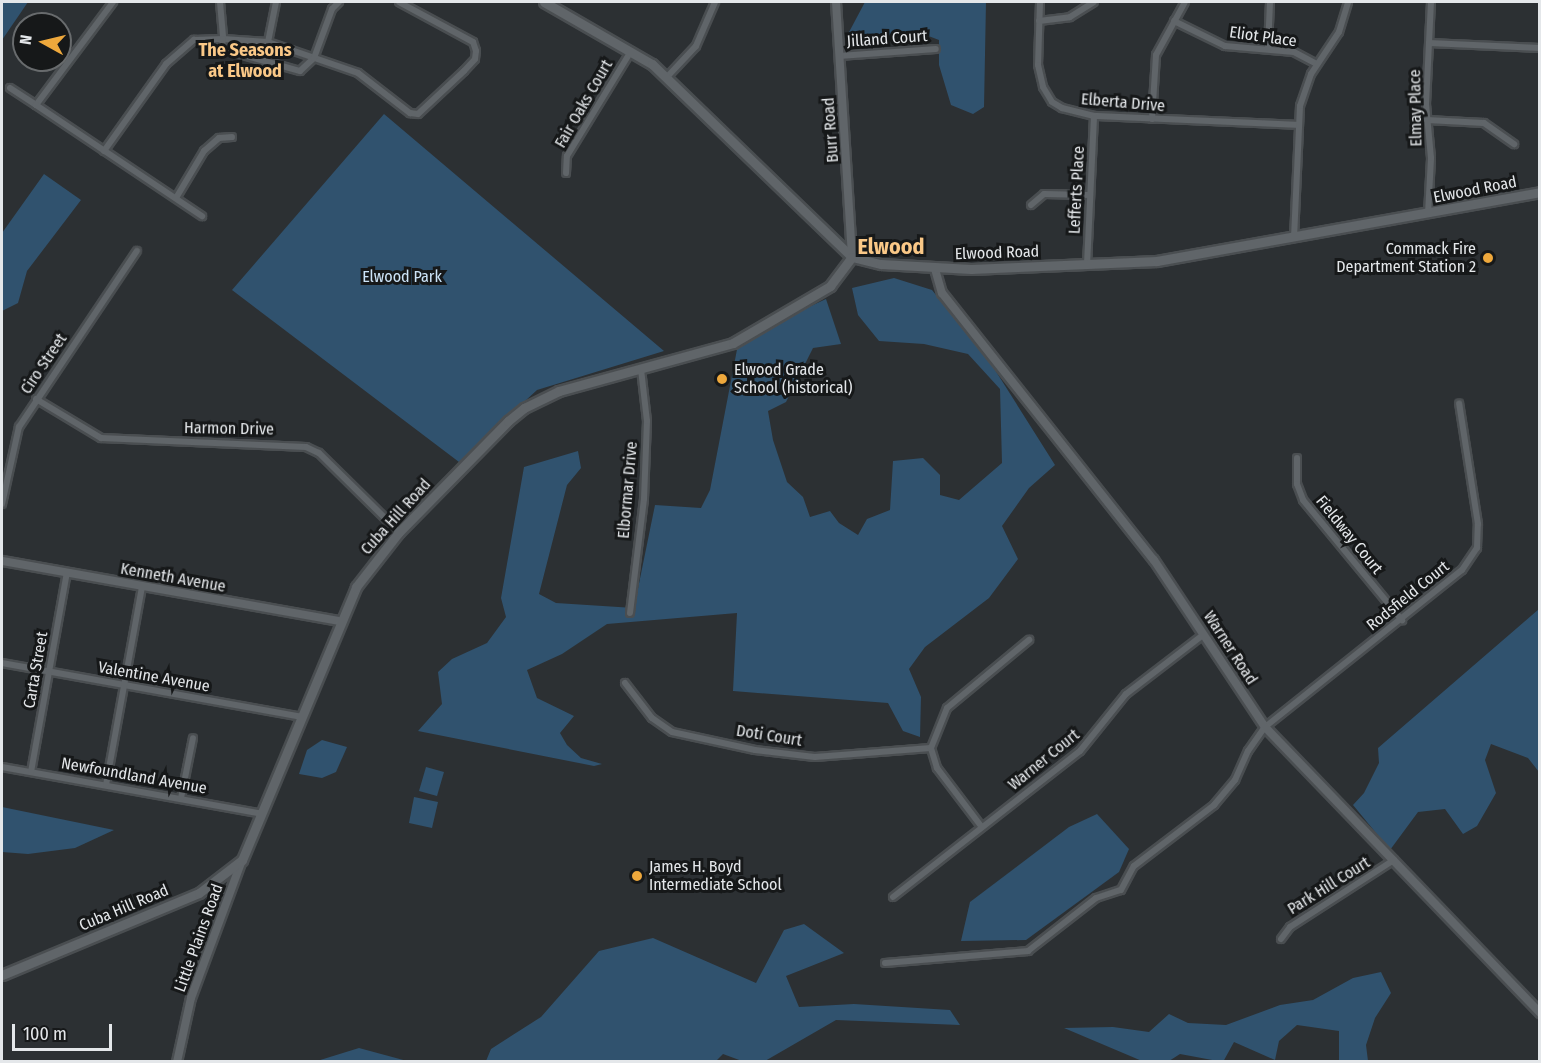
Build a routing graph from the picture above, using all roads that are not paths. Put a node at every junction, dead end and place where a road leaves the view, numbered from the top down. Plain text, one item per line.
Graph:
1 (113, 2) edge
2 (219, 2) edge
3 (276, 2) edge
4 (339, 2) edge
5 (399, 2) edge
6 (544, 2) edge
7 (715, 2) edge
8 (836, 2) edge
9 (1040, 2) edge
10 (1094, 2) edge
11 (1185, 2) edge
12 (1270, 2) edge
13 (1431, 2) edge
14 (1349, 3) edge
15 (1039, 21) junction
16 (1174, 21) junction
17 (223, 39) junction
18 (268, 42) junction
19 (1430, 43) junction
20 (1268, 48) junction
21 (1539, 48) edge
22 (936, 49) dead end
23 (631, 51) junction
24 (839, 56) junction
25 (314, 58) junction
26 (1317, 64) junction
27 (667, 77) junction
28 (10, 88) dead end
29 (36, 105) junction
30 (1094, 116) junction
31 (1152, 119) junction
32 (1427, 120) junction
33 (1298, 125) junction
34 (232, 137) dead end
35 (1514, 144) dead end
36 (104, 151) junction
37 (566, 173) dead end
38 (1539, 192) edge
39 (1090, 195) junction
40 (176, 198) junction
41 (1031, 205) dead end
42 (1428, 214) junction
43 (202, 216) dead end
44 (1294, 238) junction
45 (137, 251) dead end
46 (852, 257) junction
47 (1087, 265) junction
48 (935, 269) junction
49 (641, 369) junction
50 (36, 399) junction
51 (1459, 403) dead end
52 (1297, 458) dead end
53 (2, 504) edge
54 (399, 532) junction
55 (2, 561) edge
56 (67, 572) junction
57 (142, 586) junction
58 (630, 613) dead end
59 (1401, 620) junction
60 (339, 621) junction
61 (1203, 635) junction
62 (1029, 640) dead end
63 (2, 663) edge
64 (49, 671) junction
65 (626, 683) dead end
66 (124, 685) junction
67 (302, 717) junction
68 (1265, 728) junction
69 (193, 738) dead end
70 (931, 748) junction
71 (2, 767) edge
72 (31, 772) junction
73 (106, 785) junction
74 (181, 798) junction
75 (262, 814) junction
76 (981, 826) junction
77 (242, 860) junction
78 (1394, 860) junction
79 (893, 897) dead end
80 (1281, 939) dead end
81 (885, 963) dead end
82 (2, 975) edge
83 (1539, 1013) edge
84 (177, 1062) edge

1 - 29 street
2 - 17 street
3 - 18 street
4 - 25 street
5 - 25 street
6 - 23 main road
7 - 27 street
8 - 24 street, Burr Road
9 - 15 street, Elberta Drive
10 - 15 street
11 - 16 street
12 - 20 street
13 - 19 street, Elmay Place
14 - 26 street
15 - 30 street, Elberta Drive
16 - 20 street, Eliot Place
16 - 31 street
17 - 18 street
17 - 25 street
17 - 36 street
18 - 25 street
19 - 21 street
19 - 32 street, Elmay Place
20 - 26 street, Eliot Place
22 - 24 street, Jilland Court
23 - 27 main road
23 - 37 street, Fair Oaks Court
24 - 46 street, Burr Road
26 - 33 street
27 - 46 main road
28 - 29 street
29 - 36 street
30 - 31 street, Elberta Drive
30 - 39 street, Lefferts Place
31 - 33 street, Elberta Drive
32 - 35 street
32 - 42 street, Elmay Place
33 - 44 street
34 - 40 street
36 - 40 street
38 - 42 main road, Elwood Road
39 - 41 street
39 - 47 street, Lefferts Place
40 - 43 street
42 - 44 main road, Elwood Road
44 - 47 main road, Elwood Road
45 - 50 street, Ciro Street
46 - 48 main road, Elwood Road
46 - 49 main road, Cuba Hill Road
47 - 48 main road, Elwood Road
48 - 61 street, Warner Road
49 - 54 main road, Cuba Hill Road
49 - 58 street, Elbormar Drive
50 - 53 street, Ciro Street
50 - 54 street, Harmon Drive
51 - 59 street, Rodsfield Court
52 - 59 street, Fieldway Court
54 - 60 main road, Cuba Hill Road
55 - 56 street, Kenneth Avenue
56 - 57 street, Kenneth Avenue
56 - 64 street, Carta Street
57 - 60 street, Kenneth Avenue
57 - 66 street
59 - 68 street, Rodsfield Court
60 - 67 main road, Cuba Hill Road
61 - 68 street, Warner Road
61 - 76 street, Warner Court
62 - 70 street
63 - 64 street, Valentine Avenue
64 - 66 street, Valentine Avenue
64 - 72 street, Carta Street
65 - 70 street, Doti Court
66 - 67 street, Valentine Avenue
66 - 73 street
67 - 75 main road, Cuba Hill Road
68 - 78 street, Warner Road
68 - 81 street, Rodsfield Court
69 - 74 street
70 - 76 street
71 - 72 street, Newfoundland Avenue
72 - 73 street, Newfoundland Avenue
73 - 74 street, Newfoundland Avenue
74 - 75 street, Newfoundland Avenue
75 - 77 main road, Cuba Hill Road
76 - 79 street, Warner Court
77 - 82 main road, Cuba Hill Road
77 - 84 street, Little Plains Road
78 - 80 street, Park Hill Court
78 - 83 street, Warner Road

